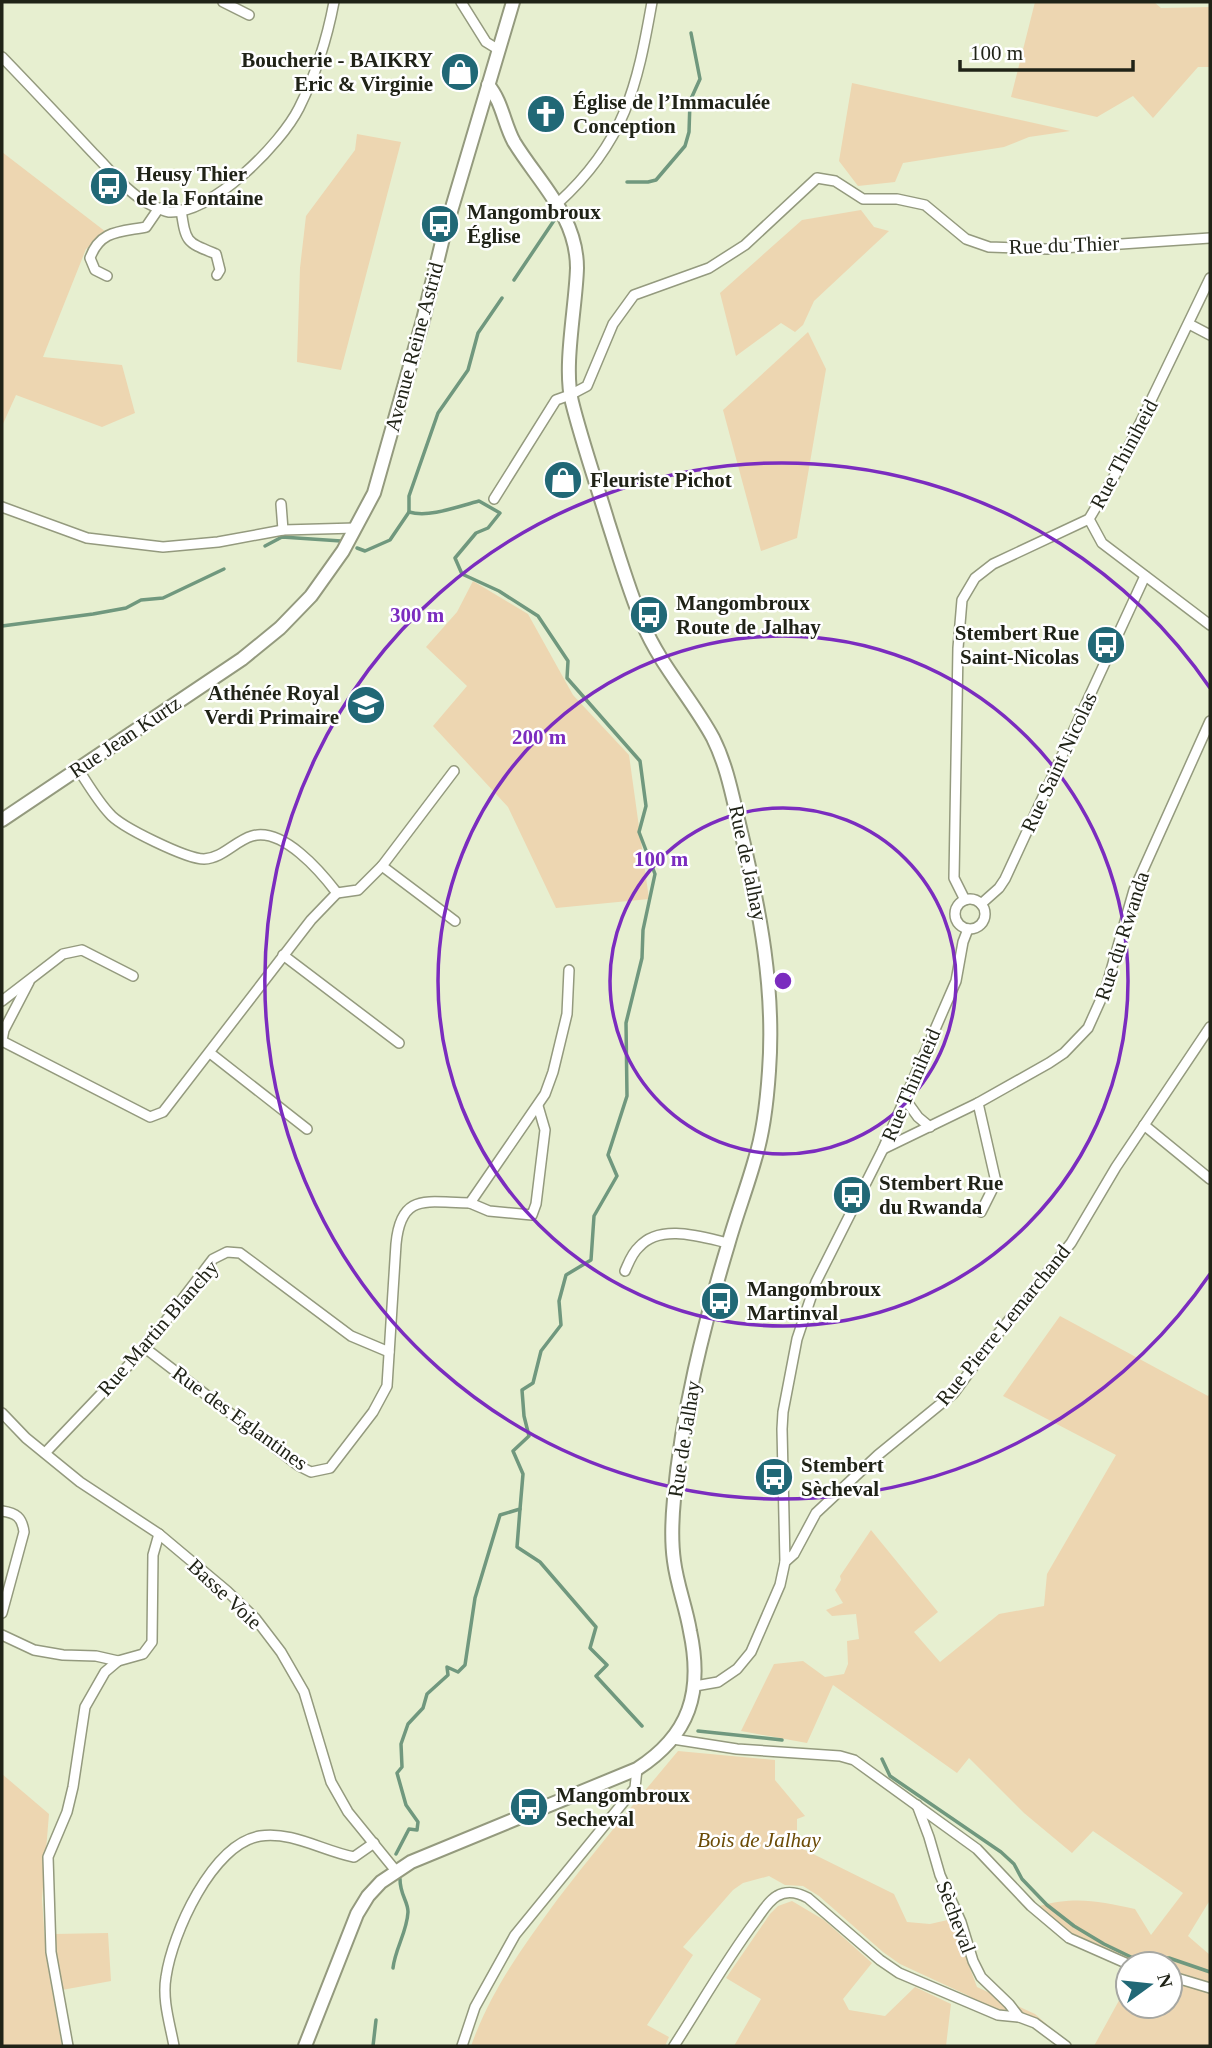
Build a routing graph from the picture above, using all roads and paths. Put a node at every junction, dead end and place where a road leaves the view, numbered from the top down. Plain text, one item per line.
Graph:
1 (223, 2) edge
2 (334, 2) edge
3 (461, 2) edge
4 (513, 2) edge
5 (652, 2) edge
6 (249, 15) dead end
7 (499, 50) junction
8 (2, 57) edge
9 (488, 85) junction
10 (558, 203) junction
11 (159, 208) junction
12 (181, 210) junction
13 (1210, 238) edge
14 (217, 275) dead end
15 (107, 276) dead end
16 (1210, 278) edge
17 (1189, 324) junction
18 (1210, 335) edge
19 (570, 395) junction
20 (494, 499) dead end
21 (281, 504) dead end
22 (2, 507) edge
23 (1089, 519) junction
24 (356, 528) junction
25 (283, 530) junction
26 (1145, 576) junction
27 (1210, 625) edge
28 (1210, 721) edge
29 (78, 769) junction
30 (454, 771) dead end
31 (2, 820) edge
32 (382, 866) junction
33 (337, 893) junction
34 (965, 900) junction
35 (981, 904) junction
36 (455, 921) dead end
37 (968, 929) junction
38 (284, 955) junction
39 (569, 971) dead end
40 (133, 976) dead end
41 (29, 980) junction
42 (2, 1001) edge
43 (1210, 1027) edge
44 (2, 1041) edge
45 (399, 1043) dead end
46 (210, 1053) junction
47 (905, 1098) junction
48 (978, 1103) junction
49 (538, 1106) junction
50 (1144, 1125) junction
51 (930, 1127) junction
52 (307, 1129) dead end
53 (883, 1149) junction
54 (1210, 1180) edge
55 (470, 1203) junction
56 (981, 1212) dead end
57 (728, 1243) junction
58 (625, 1271) dead end
59 (145, 1348) junction
60 (389, 1352) junction
61 (2, 1413) edge
62 (45, 1453) junction
63 (2, 1511) edge
64 (159, 1534) junction
65 (785, 1562) junction
66 (2, 1613) edge
67 (2, 1635) edge
68 (118, 1661) junction
69 (695, 1686) junction
70 (673, 1739) junction
71 (637, 1769) junction
72 (916, 1803) junction
73 (374, 1843) junction
74 (396, 1871) junction
75 (1114, 1958) edge
76 (1184, 1980) edge
77 (1210, 1988) edge
78 (1019, 2017) junction
79 (68, 2046) edge
80 (174, 2046) edge
81 (305, 2046) edge
82 (462, 2046) edge
83 (674, 2046) edge
84 (1066, 2046) edge

1 - 6 street
2 - 12 street
3 - 7 street
4 - 7 main road, Avenue Reine Astrid
5 - 10 street
7 - 9 main road, Avenue Reine Astrid
8 - 11 street
9 - 10 main road, Rue de Jalhay
9 - 24 main road, Avenue Reine Astrid
10 - 19 main road, Rue de Jalhay
11 - 12 street
11 - 15 street
12 - 14 street
13 - 19 street, Rue du Thier
16 - 17 street, Rue Thiniheid
17 - 18 street
17 - 23 street, Rue Thiniheid
19 - 20 street
19 - 57 main road, Rue de Jalhay
21 - 25 street
22 - 25 street
23 - 26 street
23 - 34 street, Rue Thiniheid
24 - 25 street
24 - 29 main road, Rue Jean Kurtz
26 - 27 street
26 - 35 street, Rue Saint Nicolas
28 - 48 street, Rue du Rwanda
29 - 31 main road, Rue Jean Kurtz
29 - 33 street
30 - 32 street
32 - 33 street
32 - 36 street
33 - 38 street
34 - 35 street
34 - 37 street, Rue Thiniheid
35 - 37 street, Rue Thiniheid
37 - 47 street, Rue Thiniheid
38 - 45 street
38 - 46 street
39 - 49 street
40 - 41 street
41 - 42 street
41 - 44 street
43 - 50 street, Rue Pierre Lemarchand
44 - 46 street
46 - 52 street
47 - 51 street
47 - 53 street, Rue Thiniheid
48 - 51 street, Rue du Rwanda
48 - 56 street
49 - 55 street
49 - 55 street, Rue des Eglantines
50 - 54 street
50 - 65 street, Rue Pierre Lemarchand
51 - 53 street, Rue du Rwanda
53 - 65 street, Rue Thiniheid
55 - 60 street, Rue des Eglantines
57 - 58 street
57 - 69 main road, Rue de Jalhay
59 - 60 street, Rue Martin Blanchy
59 - 60 street, Rue des Eglantines
59 - 62 street, Rue Martin Blanchy
61 - 62 street, Basse Voie
62 - 64 street, Basse Voie
63 - 66 street
64 - 68 street
64 - 73 street, Basse Voie
65 - 69 street, Rue Pierre Lemarchand
67 - 68 street
68 - 79 street
69 - 70 main road, Rue de Jalhay
70 - 71 main road
70 - 72 street
71 - 74 main road
71 - 82 street
72 - 75 street
72 - 78 street, Sècheval
73 - 74 street, Basse Voie
73 - 80 street
74 - 81 main road
76 - 77 street
78 - 83 street
78 - 84 street

